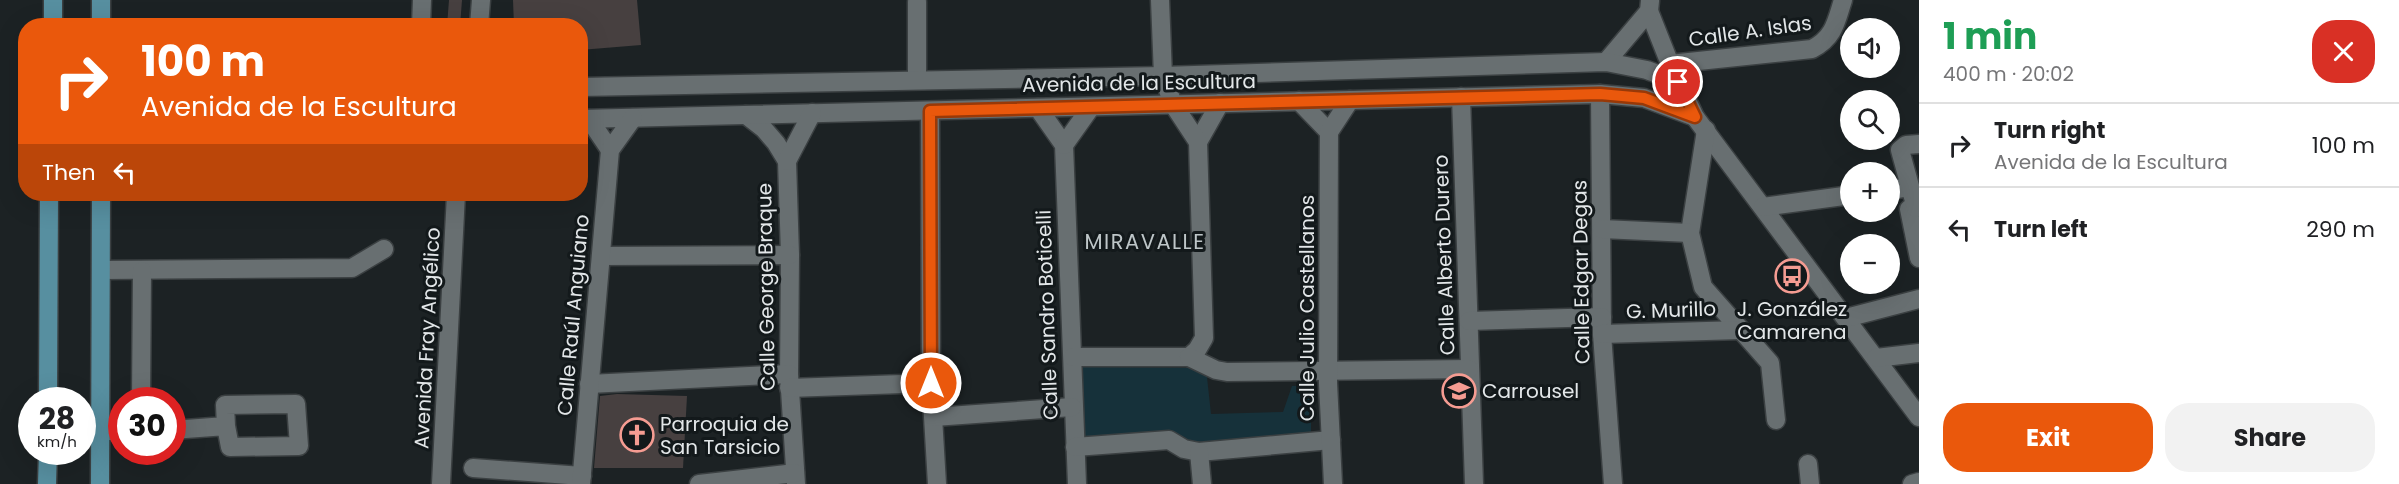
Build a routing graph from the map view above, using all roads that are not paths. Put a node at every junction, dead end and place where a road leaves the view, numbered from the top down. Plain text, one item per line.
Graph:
1 (54, 0) edge
2 (101, 0) edge
3 (422, 0) edge
4 (481, 0) edge
5 (1160, 0) edge
6 (1843, 0) edge
7 (917, 2) dead end
8 (1650, 5) edge
9 (53, 18) edge
10 (101, 18) edge
11 (421, 18) edge
12 (480, 18) edge
13 (1606, 62) junction
14 (1670, 64) junction
15 (1163, 76) junction
16 (917, 81) junction
17 (1678, 82) junction
18 (588, 87) edge
19 (1600, 94) junction
20 (1461, 97) junction
21 (1350, 100) junction
22 (1299, 101) junction
23 (1220, 103) junction
24 (1173, 104) junction
25 (1091, 106) junction
26 (1038, 108) junction
27 (930, 111) junction
28 (812, 113) junction
29 (746, 115) junction
30 (633, 118) junction
31 (588, 119) edge
32 (588, 123) edge
33 (1701, 123) junction
34 (1329, 132) junction
35 (1198, 142) junction
36 (1919, 144) edge
37 (1064, 145) junction
38 (610, 150) junction
39 (787, 161) junction
40 (1910, 187) junction
41 (1900, 188) edge
42 (1840, 196) edge
43 (49, 201) edge
44 (101, 201) edge
45 (456, 201) edge
46 (1763, 207) junction
47 (1918, 208) edge
48 (1602, 229) junction
49 (1690, 233) junction
50 (384, 249) dead end
51 (790, 255) junction
52 (601, 256) junction
53 (1919, 258) edge
54 (102, 270) junction
55 (142, 271) junction
56 (1919, 299) edge
57 (1846, 318) junction
58 (1469, 321) junction
59 (1602, 325) junction
60 (1741, 330) junction
61 (1919, 353) edge
62 (1193, 354) junction
63 (1073, 357) junction
64 (1876, 358) junction
65 (1469, 369) junction
66 (1328, 370) junction
67 (789, 381) junction
68 (931, 383) junction
69 (589, 384) junction
70 (48, 387) edge
71 (141, 387) edge
72 (1072, 407) junction
73 (934, 417) junction
74 (1919, 417) edge
75 (1776, 420) dead end
76 (226, 426) junction
77 (186, 429) edge
78 (99, 431) junction
79 (108, 431) edge
80 (1331, 440) junction
81 (1075, 447) junction
82 (1199, 452) junction
83 (1808, 464) dead end
84 (48, 465) edge
85 (472, 468) dead end
86 (796, 478) edge
87 (581, 480) edge
88 (1919, 482) edge
89 (48, 484) edge
90 (100, 484) edge
91 (441, 484) edge
92 (699, 484) edge
93 (937, 484) edge
94 (1077, 484) edge
95 (1202, 484) edge
96 (1333, 484) edge
97 (1474, 484) edge
98 (1613, 484) edge
99 (1810, 484) edge
100 (1912, 484) edge

1 - 9 main road
2 - 10 main road
3 - 11 street
4 - 12 street
5 - 15 street
6 - 14 street, Calle A. Islas
7 - 16 street
8 - 13 street
8 - 14 street
13 - 15 street, Avenida de la Escultura
13 - 17 street, Avenida de la Escultura
14 - 17 street
15 - 16 street, Avenida de la Escultura
15 - 24 street
16 - 18 street, Avenida de la Escultura
17 - 33 street
19 - 20 street, Avenida de la Escultura
19 - 33 street, Avenida de la Escultura
19 - 48 street, Calle Edgar Degas
20 - 21 street, Avenida de la Escultura
20 - 58 street, Calle Alberto Durero
21 - 22 street, Avenida de la Escultura
21 - 34 street
22 - 23 street, Avenida de la Escultura
22 - 34 street
23 - 24 street, Avenida de la Escultura
23 - 35 street
24 - 25 street, Avenida de la Escultura
24 - 35 street
25 - 26 street, Avenida de la Escultura
25 - 37 street
26 - 27 street, Avenida de la Escultura
26 - 37 street
27 - 28 street, Avenida de la Escultura
27 - 68 street
28 - 29 street, Avenida de la Escultura
28 - 39 street, Calle George Braque
29 - 30 street, Avenida de la Escultura
29 - 39 street, Calle George Braque
30 - 31 street, Avenida de la Escultura
30 - 38 street
32 - 38 street
33 - 46 street
33 - 49 street
34 - 66 street, Calle Julio Castellanos
35 - 62 street
36 - 40 street
37 - 63 street, Calle Sandro Boticelli
38 - 52 street, Calle Raúl Anguiano
39 - 51 street, Calle George Braque
40 - 41 street
40 - 47 street
42 - 46 street
43 - 70 main road
44 - 54 main road
45 - 91 street, Avenida Fray Angélico
46 - 57 street
47 - 53 street
48 - 49 street
48 - 59 street, Calle Edgar Degas
49 - 60 street
50 - 55 street
51 - 52 street
51 - 67 street, Calle George Braque
52 - 69 street, Calle Raúl Anguiano
54 - 55 street
54 - 78 main road
55 - 71 street
56 - 57 street
57 - 64 street
58 - 59 street, G. Murillo
58 - 65 street, Calle Alberto Durero
59 - 60 street, G. Murillo
59 - 98 street, Calle Edgar Degas
60 - 75 street
61 - 64 street
62 - 63 street
62 - 66 street
63 - 72 street, Calle Sandro Boticelli
64 - 74 street
65 - 66 street
65 - 97 street, Calle Alberto Durero
66 - 80 street, Calle Julio Castellanos
67 - 68 street
67 - 69 street
67 - 86 street, Calle George Braque
68 - 73 street
69 - 87 street, Calle Raúl Anguiano
72 - 73 street
72 - 81 street, Calle Sandro Boticelli
73 - 93 street
76 - 76 street
76 - 77 street
78 - 79 street
78 - 90 main road
80 - 82 street
80 - 96 street, Calle Julio Castellanos
81 - 82 street
81 - 94 street, Calle Sandro Boticelli
82 - 95 street
83 - 99 street
84 - 89 main road
85 - 87 street
86 - 92 street
88 - 100 street

